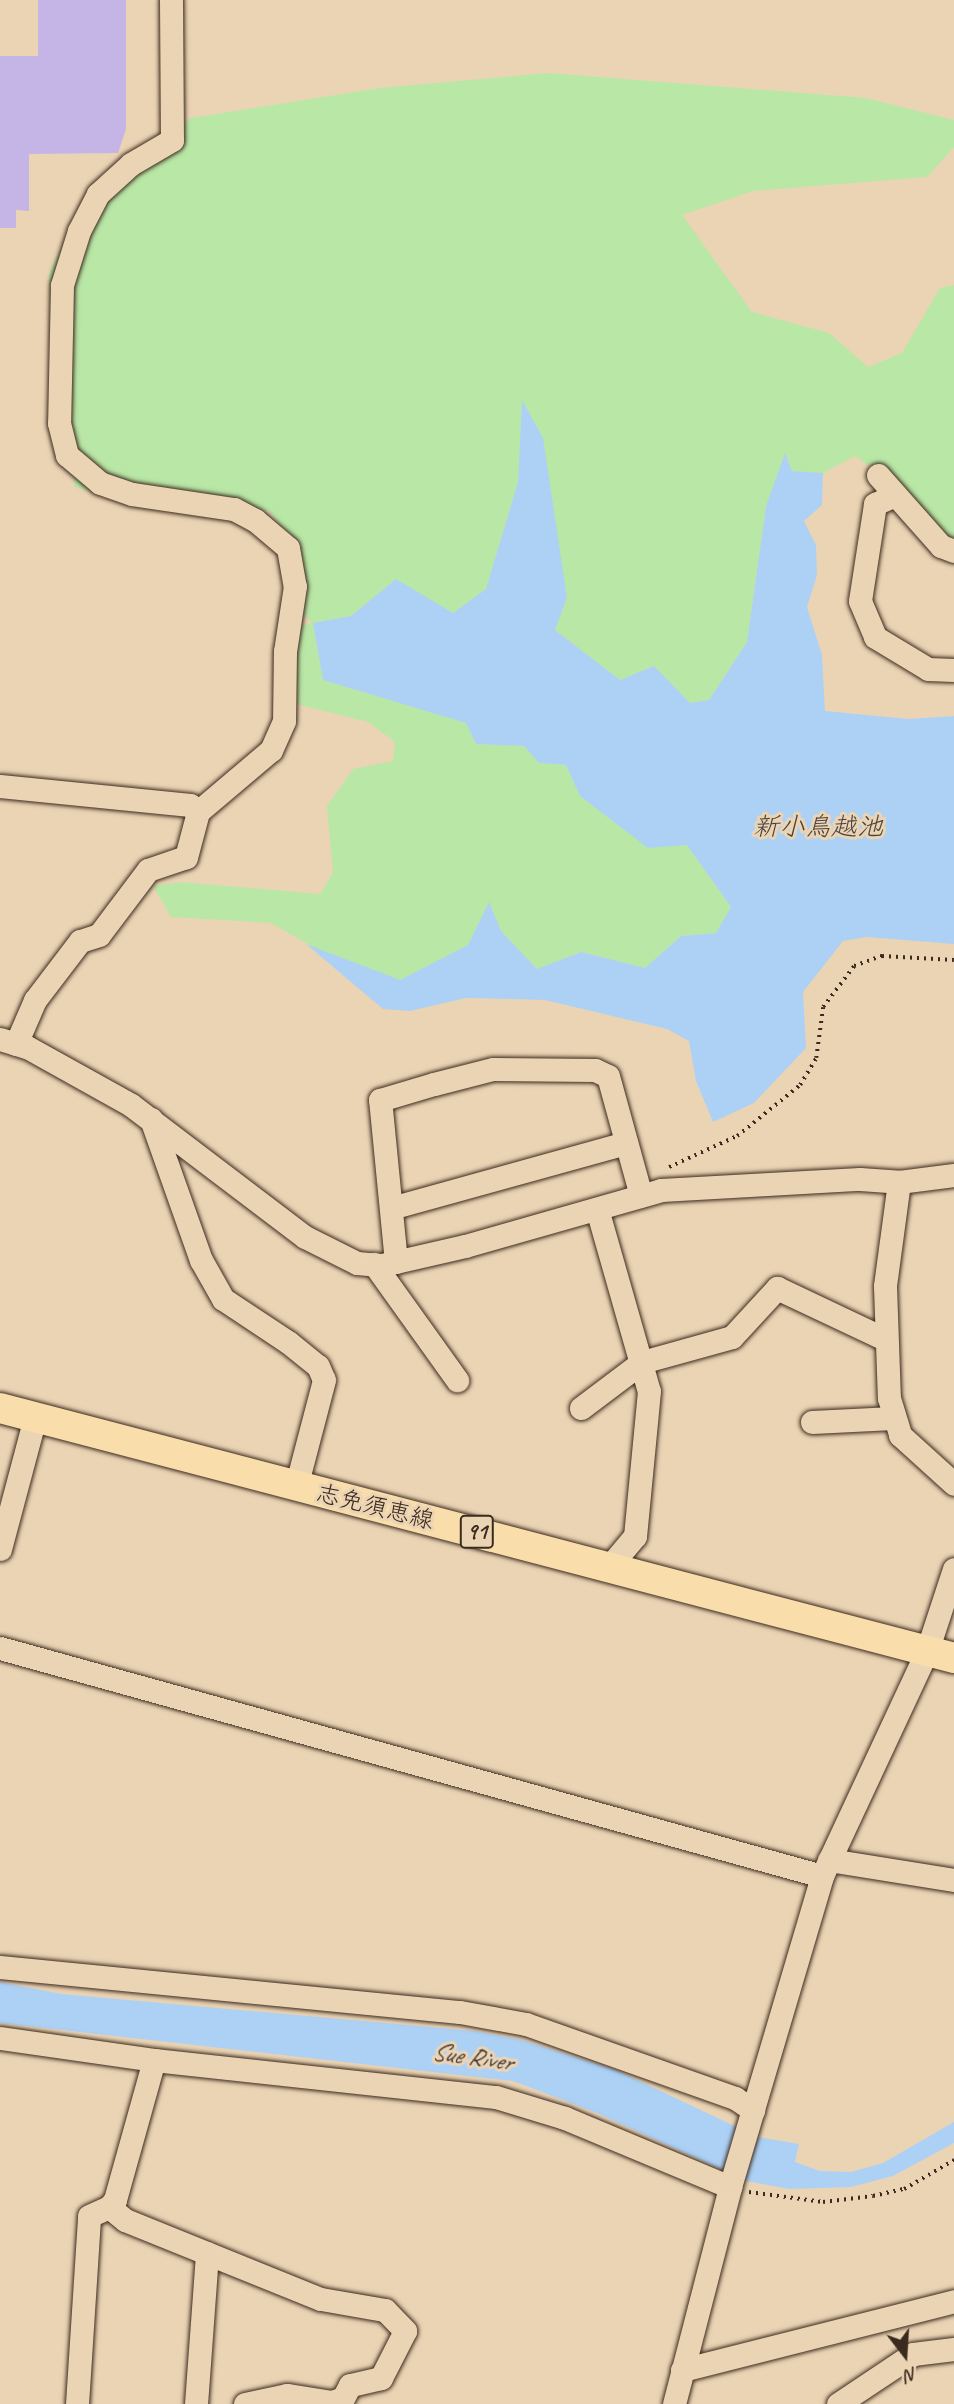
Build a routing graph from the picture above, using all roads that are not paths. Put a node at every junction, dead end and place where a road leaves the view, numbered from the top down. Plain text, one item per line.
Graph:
1 (171, 0) edge
2 (878, 475) dead end
3 (895, 495) junction
4 (954, 551) edge
5 (954, 670) edge
6 (0, 786) edge
7 (198, 812) junction
8 (8, 1041) edge
9 (150, 1119) junction
10 (626, 1143) junction
11 (954, 1175) edge
12 (899, 1182) junction
13 (651, 1193) junction
14 (391, 1208) junction
15 (597, 1209) junction
16 (385, 1263) junction
17 (885, 1339) junction
18 (642, 1362) junction
19 (457, 1380) dead end
20 (0, 1408) edge
21 (581, 1408) dead end
22 (35, 1417) junction
23 (893, 1418) junction
24 (812, 1422) dead end
25 (954, 1484) edge
26 (296, 1487) junction
27 (0, 1549) edge
28 (610, 1566) junction
29 (954, 1569) edge
30 (0, 1648) edge
31 (940, 1655) edge
32 (825, 1868) junction
33 (954, 1880) edge
34 (0, 1967) edge
35 (0, 2038) edge
36 (154, 2060) junction
37 (751, 2116) junction
38 (732, 2184) junction
39 (109, 2207) junction
40 (207, 2253) junction
41 (954, 2301) edge
42 (954, 2349) edge
43 (682, 2370) junction
44 (77, 2404) edge
45 (196, 2404) edge
46 (245, 2404) edge
47 (674, 2404) edge
48 (838, 2404) edge

1 - 7 street
2 - 3 street
3 - 4 street
3 - 5 street
6 - 7 street
7 - 8 street
8 - 9 street
9 - 16 street
9 - 26 street
10 - 13 street
10 - 14 street
10 - 14 street
11 - 12 street
12 - 13 street
12 - 17 street
13 - 15 street
14 - 16 street
15 - 16 street
15 - 18 street
16 - 19 street
17 - 18 street
17 - 23 street
18 - 21 street
18 - 28 street
20 - 22 main road, 志免須恵線 / 91
22 - 26 main road, 志免須恵線 / 91
22 - 27 street
23 - 24 street
23 - 25 street
26 - 28 main road, 志免須恵線 / 91
28 - 31 main road, 志免須恵線 / 91
29 - 31 street
30 - 32 street
31 - 32 street
32 - 33 street
32 - 37 street
34 - 37 street
35 - 36 street
36 - 38 street
36 - 39 street
37 - 38 street
38 - 43 street
39 - 40 street
39 - 44 street
40 - 45 street
40 - 46 street
41 - 43 street
42 - 48 street
43 - 47 street

